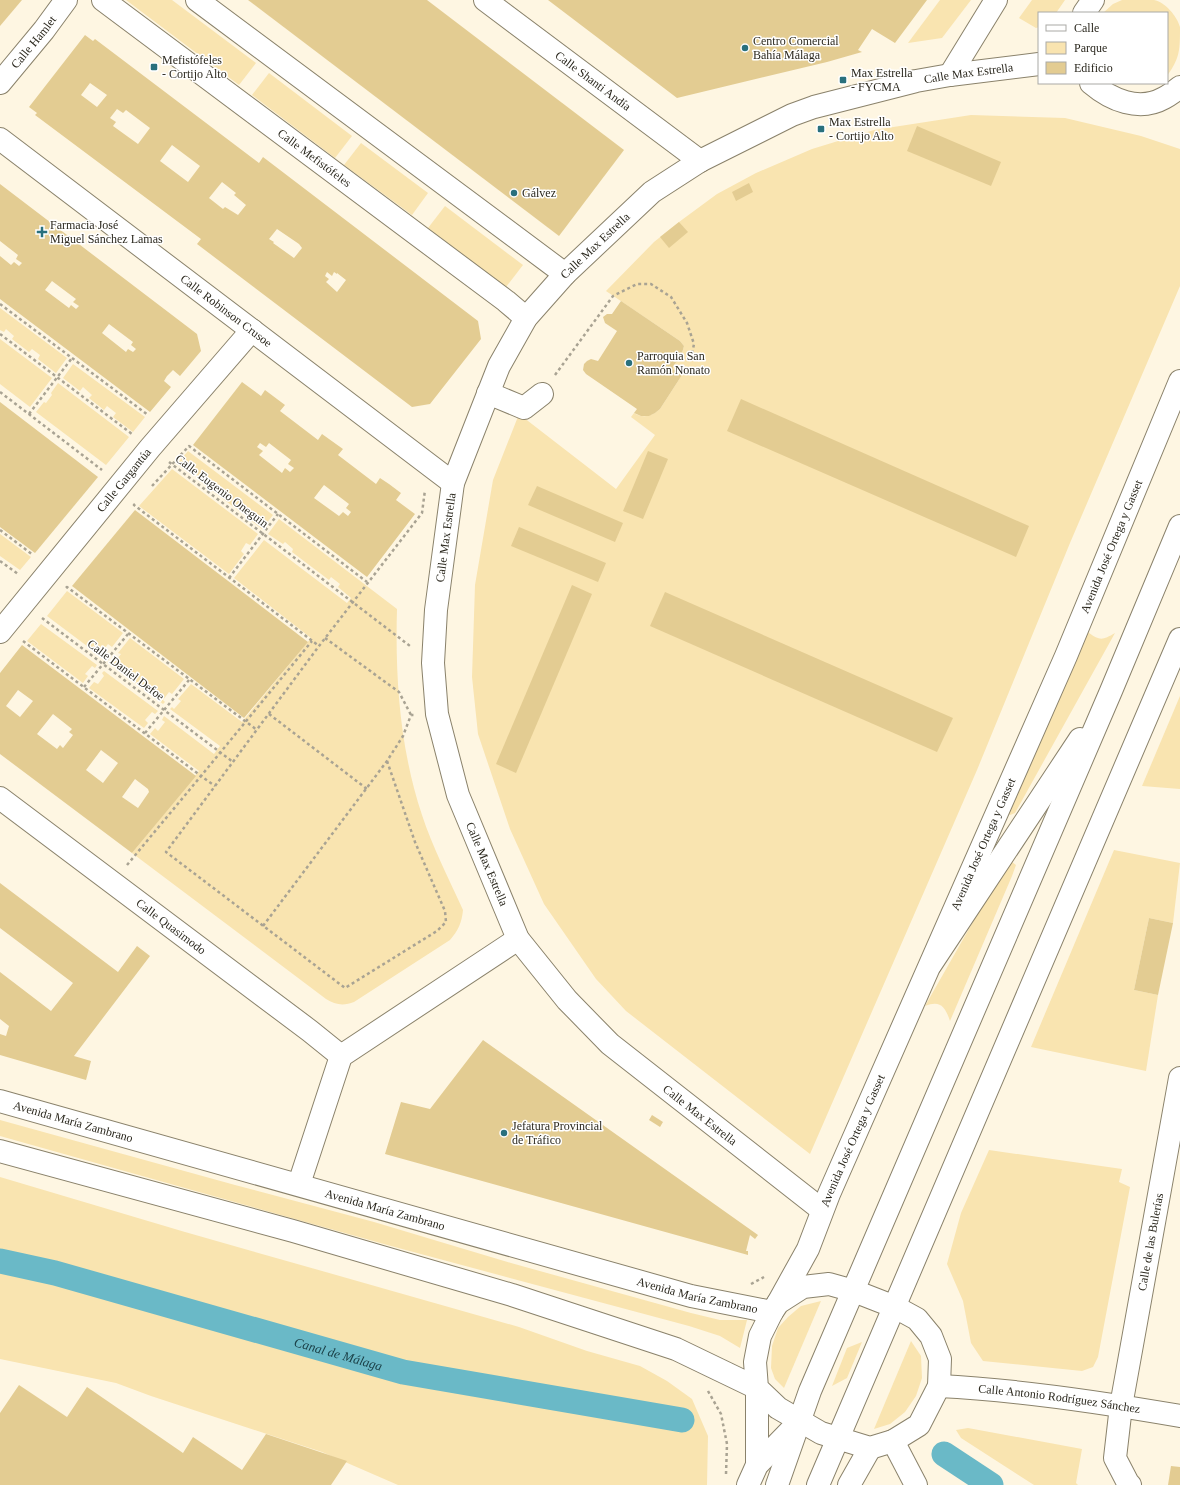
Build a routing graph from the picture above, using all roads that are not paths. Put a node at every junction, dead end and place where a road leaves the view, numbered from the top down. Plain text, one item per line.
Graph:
1 (66, 0) edge
2 (103, 0) edge
3 (198, 0) edge
4 (485, 0) edge
5 (996, 0) edge
6 (1093, 0) edge
7 (1085, 12) edge
8 (1038, 64) edge
9 (950, 75) junction
10 (0, 83) edge
11 (1092, 84) edge
12 (1174, 96) edge
13 (0, 139) edge
14 (700, 161) junction
15 (565, 274) junction
16 (526, 318) junction
17 (252, 330) junction
18 (1180, 381) edge
19 (488, 393) junction
20 (542, 394) road end
21 (453, 483) junction
22 (1180, 526) edge
23 (0, 632) edge
24 (1180, 639) edge
25 (1111, 692) junction
26 (0, 798) edge
27 (518, 939) junction
28 (931, 964) junction
29 (341, 1056) junction
30 (1180, 1078) edge
31 (0, 1101) edge
32 (1176, 1130) edge
33 (0, 1151) edge
34 (299, 1184) junction
35 (822, 1210) junction
36 (854, 1291) junction
37 (895, 1307) junction
38 (775, 1308) junction
39 (938, 1386) junction
40 (757, 1388) junction
41 (1121, 1406) junction
42 (1180, 1416) edge
43 (800, 1421) junction
44 (839, 1439) junction
45 (894, 1441) junction
46 (870, 1448) junction
47 (756, 1465) junction
48 (748, 1485) edge
49 (777, 1485) edge
50 (818, 1485) edge
51 (850, 1485) edge
52 (916, 1485) edge
53 (1130, 1485) edge

1 - 10 street, Calle Hamlet
2 - 16 street, Calle Mefistófeles
3 - 15 street
4 - 14 street, Calle Shanti Andía
5 - 9 street
6 - 7 street
8 - 9 street, Calle Max Estrella
9 - 14 street, Calle Max Estrella
11 - 12 street
13 - 17 street, Calle Robinson Crusoe
14 - 15 street, Calle Max Estrella
15 - 16 street, Calle Max Estrella
16 - 19 street, Calle Max Estrella
17 - 21 street, Calle Robinson Crusoe
17 - 23 street, Calle Gargantúa
18 - 28 street, Avenida José Ortega y Gasset
19 - 20 street
19 - 21 street, Calle Max Estrella
21 - 27 street, Calle Max Estrella
22 - 25 street
24 - 37 street
25 - 28 street
25 - 36 street
26 - 29 street, Calle Quasimodo
27 - 29 street
27 - 35 street, Calle Max Estrella
28 - 35 street, Avenida José Ortega y Gasset
29 - 34 street
30 - 32 street, Calle de las Bulerías
31 - 34 street, Avenida María Zambrano
32 - 41 street, Calle de las Bulerías
33 - 40 street
34 - 38 street, Avenida María Zambrano
35 - 38 street, Avenida José Ortega y Gasset
36 - 37 street
36 - 38 street
36 - 43 street
37 - 39 street
37 - 44 street
38 - 40 street, Avenida José Ortega y Gasset
39 - 41 street, Calle Antonio Rodríguez Sánchez
39 - 45 street
40 - 43 street
40 - 47 street
41 - 42 street, Calle Antonio Rodríguez Sánchez
41 - 53 street, Calle de las Bulerías
43 - 44 street
43 - 47 street
43 - 49 street
44 - 46 street
44 - 50 street
45 - 46 street
45 - 52 street
46 - 51 street
47 - 48 street

